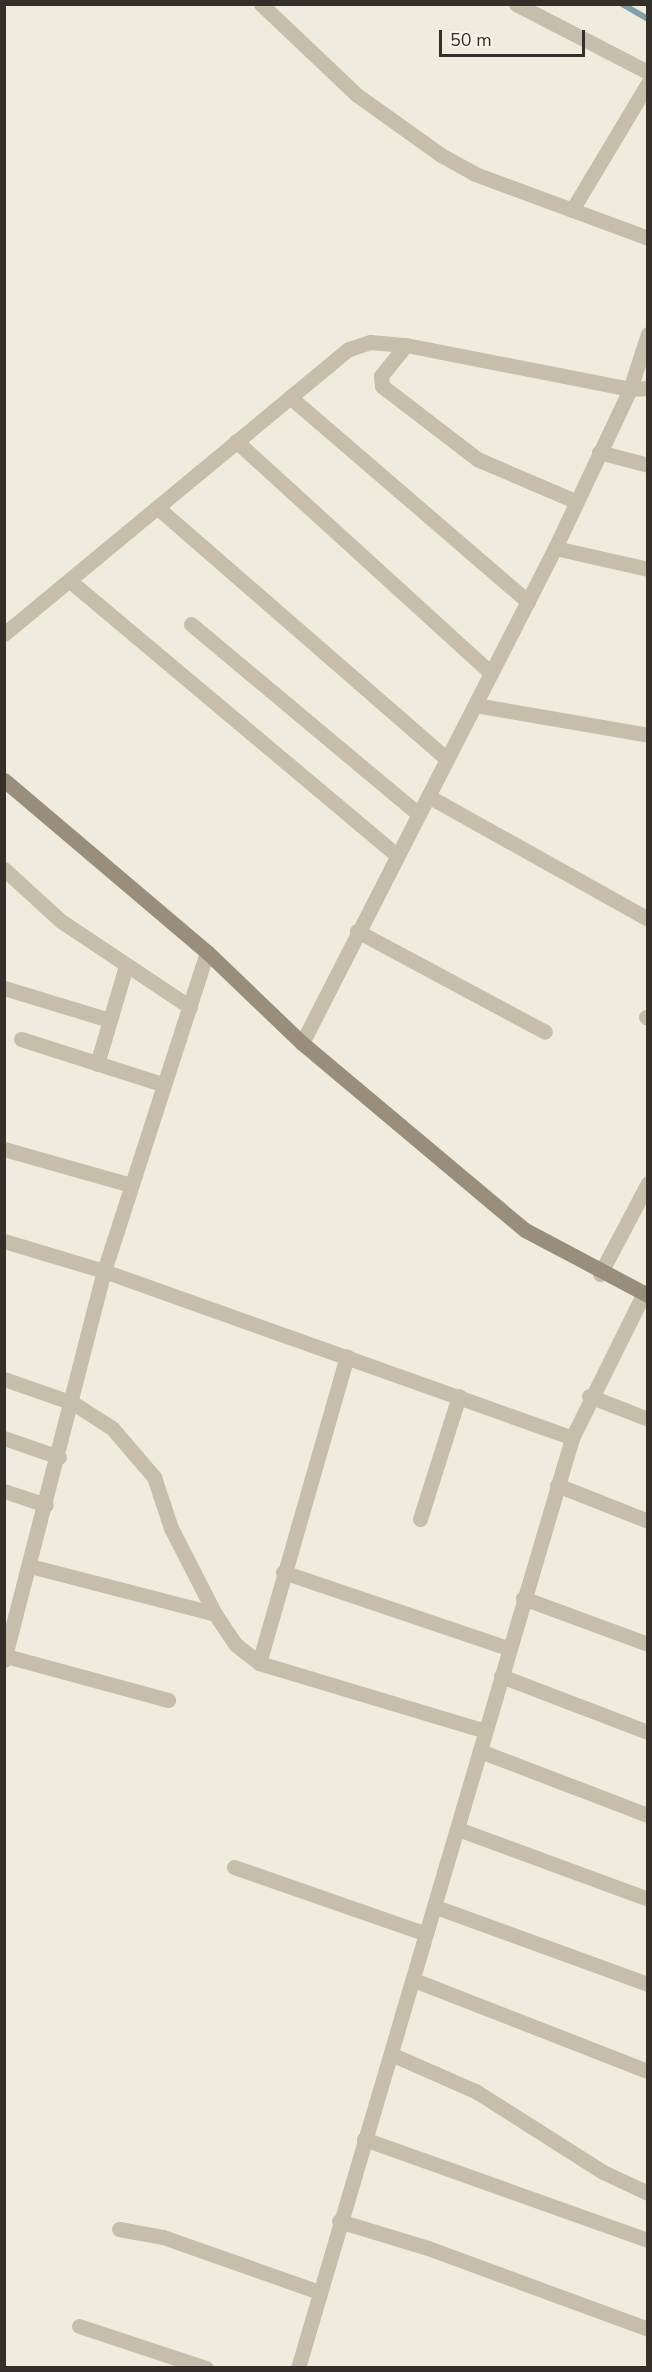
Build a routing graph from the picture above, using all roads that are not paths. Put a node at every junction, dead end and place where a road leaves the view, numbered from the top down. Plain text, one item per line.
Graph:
1 (261, 4) edge
2 (516, 4) edge
3 (648, 72) edge
4 (648, 83) edge
5 (572, 210) junction
6 (648, 238) edge
7 (648, 334) edge
8 (406, 345) junction
9 (648, 388) edge
10 (630, 389) junction
11 (290, 397) junction
12 (236, 441) junction
13 (599, 452) junction
14 (648, 465) edge
15 (575, 501) junction
16 (158, 508) junction
17 (555, 548) junction
18 (648, 569) edge
19 (70, 581) junction
20 (528, 602) junction
21 (191, 624) dead end
22 (4, 634) edge
23 (491, 673) junction
24 (475, 705) junction
25 (648, 735) edge
26 (447, 759) junction
27 (4, 780) edge
28 (428, 796) junction
29 (418, 814) junction
30 (397, 855) junction
31 (4, 869) edge
32 (648, 919) edge
33 (357, 931) junction
34 (207, 952) junction
35 (126, 966) junction
36 (4, 988) edge
37 (190, 1007) junction
38 (109, 1020) junction
39 (545, 1032) dead end
40 (21, 1039) dead end
41 (302, 1043) junction
42 (97, 1064) junction
43 (162, 1084) junction
44 (4, 1149) edge
45 (648, 1184) edge
46 (131, 1185) junction
47 (4, 1241) edge
48 (104, 1271) junction
49 (600, 1274) junction
50 (646, 1294) edge
51 (347, 1356) junction
52 (4, 1379) edge
53 (459, 1396) junction
54 (589, 1396) junction
55 (73, 1403) junction
56 (648, 1419) edge
57 (4, 1438) edge
58 (572, 1438) junction
59 (59, 1457) junction
60 (557, 1485) junction
61 (4, 1491) edge
62 (46, 1505) junction
63 (420, 1520) dead end
64 (648, 1521) edge
65 (30, 1566) junction
66 (283, 1572) junction
67 (523, 1598) junction
68 (215, 1614) junction
69 (7, 1638) edge
70 (648, 1644) edge
71 (508, 1648) junction
72 (5, 1658) edge
73 (259, 1663) junction
74 (501, 1676) junction
75 (168, 1700) dead end
76 (485, 1731) junction
77 (648, 1732) edge
78 (480, 1751) junction
79 (648, 1815) edge
80 (458, 1829) junction
81 (234, 1867) dead end
82 (648, 1899) edge
83 (436, 1907) junction
84 (426, 1934) junction
85 (414, 1980) junction
86 (648, 1984) edge
87 (391, 2054) junction
88 (648, 2071) edge
89 (364, 2139) junction
90 (648, 2193) edge
91 (339, 2221) junction
92 (119, 2229) dead end
93 (648, 2240) edge
94 (319, 2292) junction
95 (79, 2326) dead end
96 (648, 2329) edge
97 (206, 2367) edge
98 (298, 2367) edge

1 - 5 street
2 - 3 street
4 - 5 street
5 - 6 street
7 - 10 street
8 - 10 street
8 - 11 street
8 - 15 street
9 - 10 street
10 - 13 street
11 - 12 street
11 - 20 street
12 - 16 street
12 - 23 street
13 - 14 street
13 - 15 street
15 - 17 street
16 - 19 street
16 - 26 street
17 - 18 street
17 - 20 street
19 - 22 street
19 - 30 street
20 - 23 street
21 - 29 street
23 - 24 street
24 - 25 street
24 - 26 street
26 - 28 street
27 - 34 main road
28 - 29 street
28 - 32 street
29 - 30 street
30 - 33 street
31 - 35 street
33 - 39 street
33 - 41 street
34 - 37 street
34 - 41 main road
35 - 37 street
35 - 38 street
36 - 38 street
37 - 43 street
38 - 42 street
40 - 42 street
41 - 49 main road
42 - 43 street
43 - 46 street
44 - 46 street
45 - 49 street
46 - 48 street
47 - 48 street
48 - 51 street
48 - 55 street
49 - 50 main road
50 - 54 street
51 - 53 street
51 - 66 street
52 - 55 street
53 - 58 street
53 - 63 street
54 - 56 street
54 - 58 street
55 - 59 street
55 - 68 street
57 - 59 street
58 - 60 street
59 - 62 street
60 - 64 street
60 - 67 street
61 - 62 street
62 - 65 street
65 - 68 street
65 - 69 street
66 - 71 street
66 - 73 street
67 - 70 street
67 - 71 street
68 - 73 street
69 - 72 street
71 - 74 street
72 - 75 street
73 - 76 street
74 - 76 street
74 - 77 street
76 - 78 street
78 - 79 street
78 - 80 street
80 - 82 street
80 - 83 street
81 - 84 street
83 - 84 street
83 - 86 street
84 - 85 street
85 - 87 street
85 - 88 street
87 - 89 street
87 - 90 street
89 - 91 street
89 - 93 street
91 - 94 street
91 - 96 street
92 - 94 street
94 - 98 street
95 - 97 street

